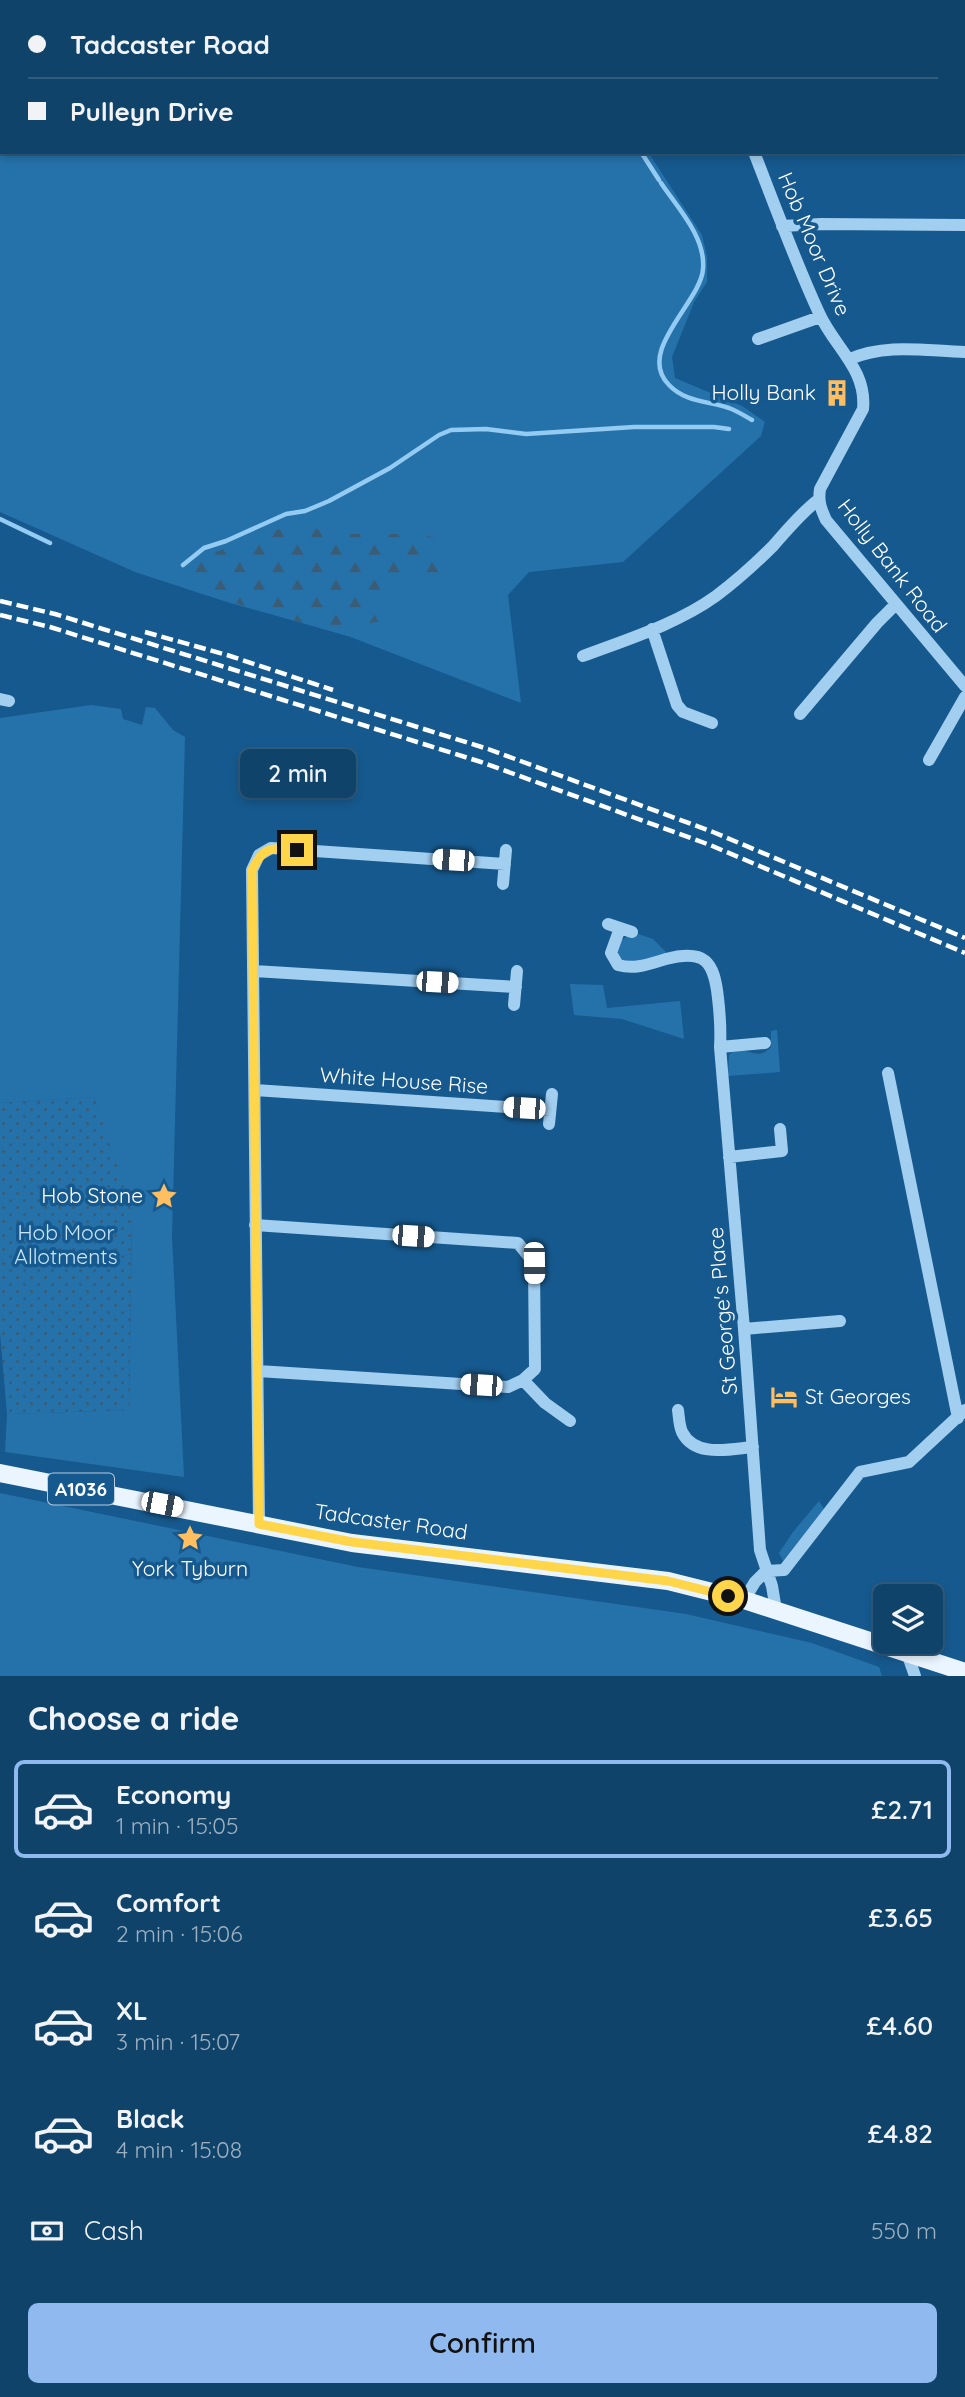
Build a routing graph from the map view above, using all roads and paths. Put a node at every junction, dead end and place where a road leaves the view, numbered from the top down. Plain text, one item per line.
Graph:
1 (755, 154) edge
2 (965, 225) edge
3 (782, 226) junction
4 (820, 317) junction
5 (758, 340) dead end
6 (965, 352) edge
7 (850, 359) junction
8 (818, 500) junction
9 (896, 604) junction
10 (652, 629) junction
11 (583, 656) dead end
12 (965, 686) edge
13 (965, 697) edge
14 (800, 714) dead end
15 (712, 723) dead end
16 (929, 760) dead end
17 (503, 884) dead end
18 (620, 928) dead end
19 (254, 971) junction
20 (517, 971) dead end
21 (516, 986) junction
22 (514, 1005) dead end
23 (765, 1043) dead end
24 (720, 1047) junction
25 (888, 1073) dead end
26 (255, 1090) junction
27 (552, 1094) dead end
28 (550, 1110) junction
29 (549, 1124) dead end
30 (780, 1129) dead end
31 (729, 1157) junction
32 (255, 1225) junction
33 (840, 1321) dead end
34 (744, 1329) junction
35 (258, 1371) junction
36 (523, 1380) junction
37 (678, 1410) dead end
38 (961, 1414) edge
39 (570, 1421) dead end
40 (753, 1447) junction
41 (0, 1473) edge
42 (259, 1524) junction
43 (766, 1572) junction
44 (744, 1600) junction
45 (776, 1610) junction
46 (873, 1642) edge
47 (907, 1654) edge
48 (909, 1654) edge
49 (938, 1670) edge
50 (965, 1672) edge
51 (915, 1676) edge

1 - 3 street, Hob Moor Drive
2 - 3 street
3 - 4 street, Hob Moor Drive
4 - 5 street
4 - 7 street, Hob Moor Drive
6 - 7 street
7 - 8 street, Hob Moor Drive
8 - 9 street, Holly Bank Road
8 - 10 street
9 - 12 street, Holly Bank Road
9 - 14 street
10 - 11 street
10 - 15 street
13 - 16 street
17 - 19 street
18 - 24 street, St George's Place
19 - 21 street
19 - 26 street
20 - 21 street
21 - 22 street
23 - 24 street
24 - 31 street, St George's Place
25 - 38 street
26 - 28 street, White House Rise
26 - 32 street
27 - 28 street
28 - 29 street
30 - 31 street
31 - 34 street, St George's Place
32 - 35 street
32 - 36 street
33 - 34 street
34 - 40 street, St George's Place
35 - 36 street
35 - 42 street
36 - 39 street
37 - 40 street
38 - 43 street
40 - 43 street, St George's Place
41 - 42 main road, Tadcaster Road / A1036
42 - 44 main road, Tadcaster Road / A1036
43 - 44 street
43 - 45 street, St George's Place
44 - 45 main road, Tadcaster Road / A1036
45 - 46 main road, A1036
47 - 51 street
48 - 49 main road, A1036
49 - 50 main road, A1036

